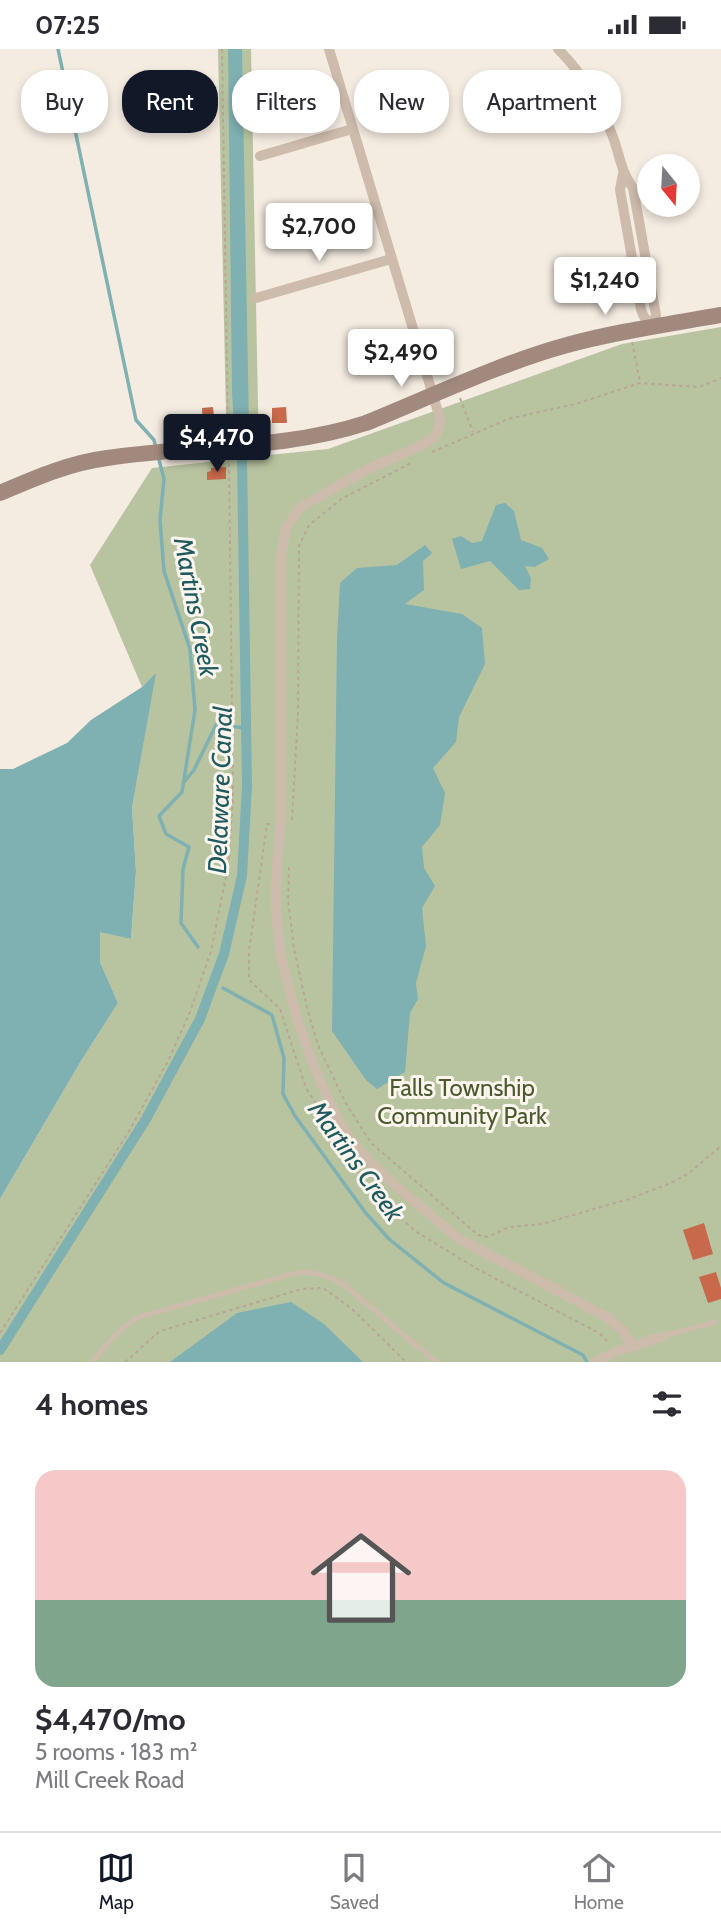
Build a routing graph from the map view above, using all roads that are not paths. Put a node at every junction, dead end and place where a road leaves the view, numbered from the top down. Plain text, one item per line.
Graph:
1 (329, 49) edge
2 (558, 49) edge
3 (352, 129) junction
4 (260, 156) dead end
5 (391, 259) junction
6 (256, 298) dead end
7 (721, 315) edge
8 (652, 327) junction
9 (433, 396) junction
10 (0, 493) edge
11 (715, 1322) dead end
12 (663, 1336) joint
13 (633, 1345) junction
14 (92, 1362) edge
15 (436, 1362) edge
16 (595, 1362) edge

1 - 3 street
2 - 8 street
3 - 4 street
3 - 5 street
5 - 6 street
5 - 9 street
7 - 8 main road
8 - 9 main road
9 - 10 main road
9 - 13 street
11 - 12 lane
12 - 13 street
13 - 16 street
14 - 15 lane

